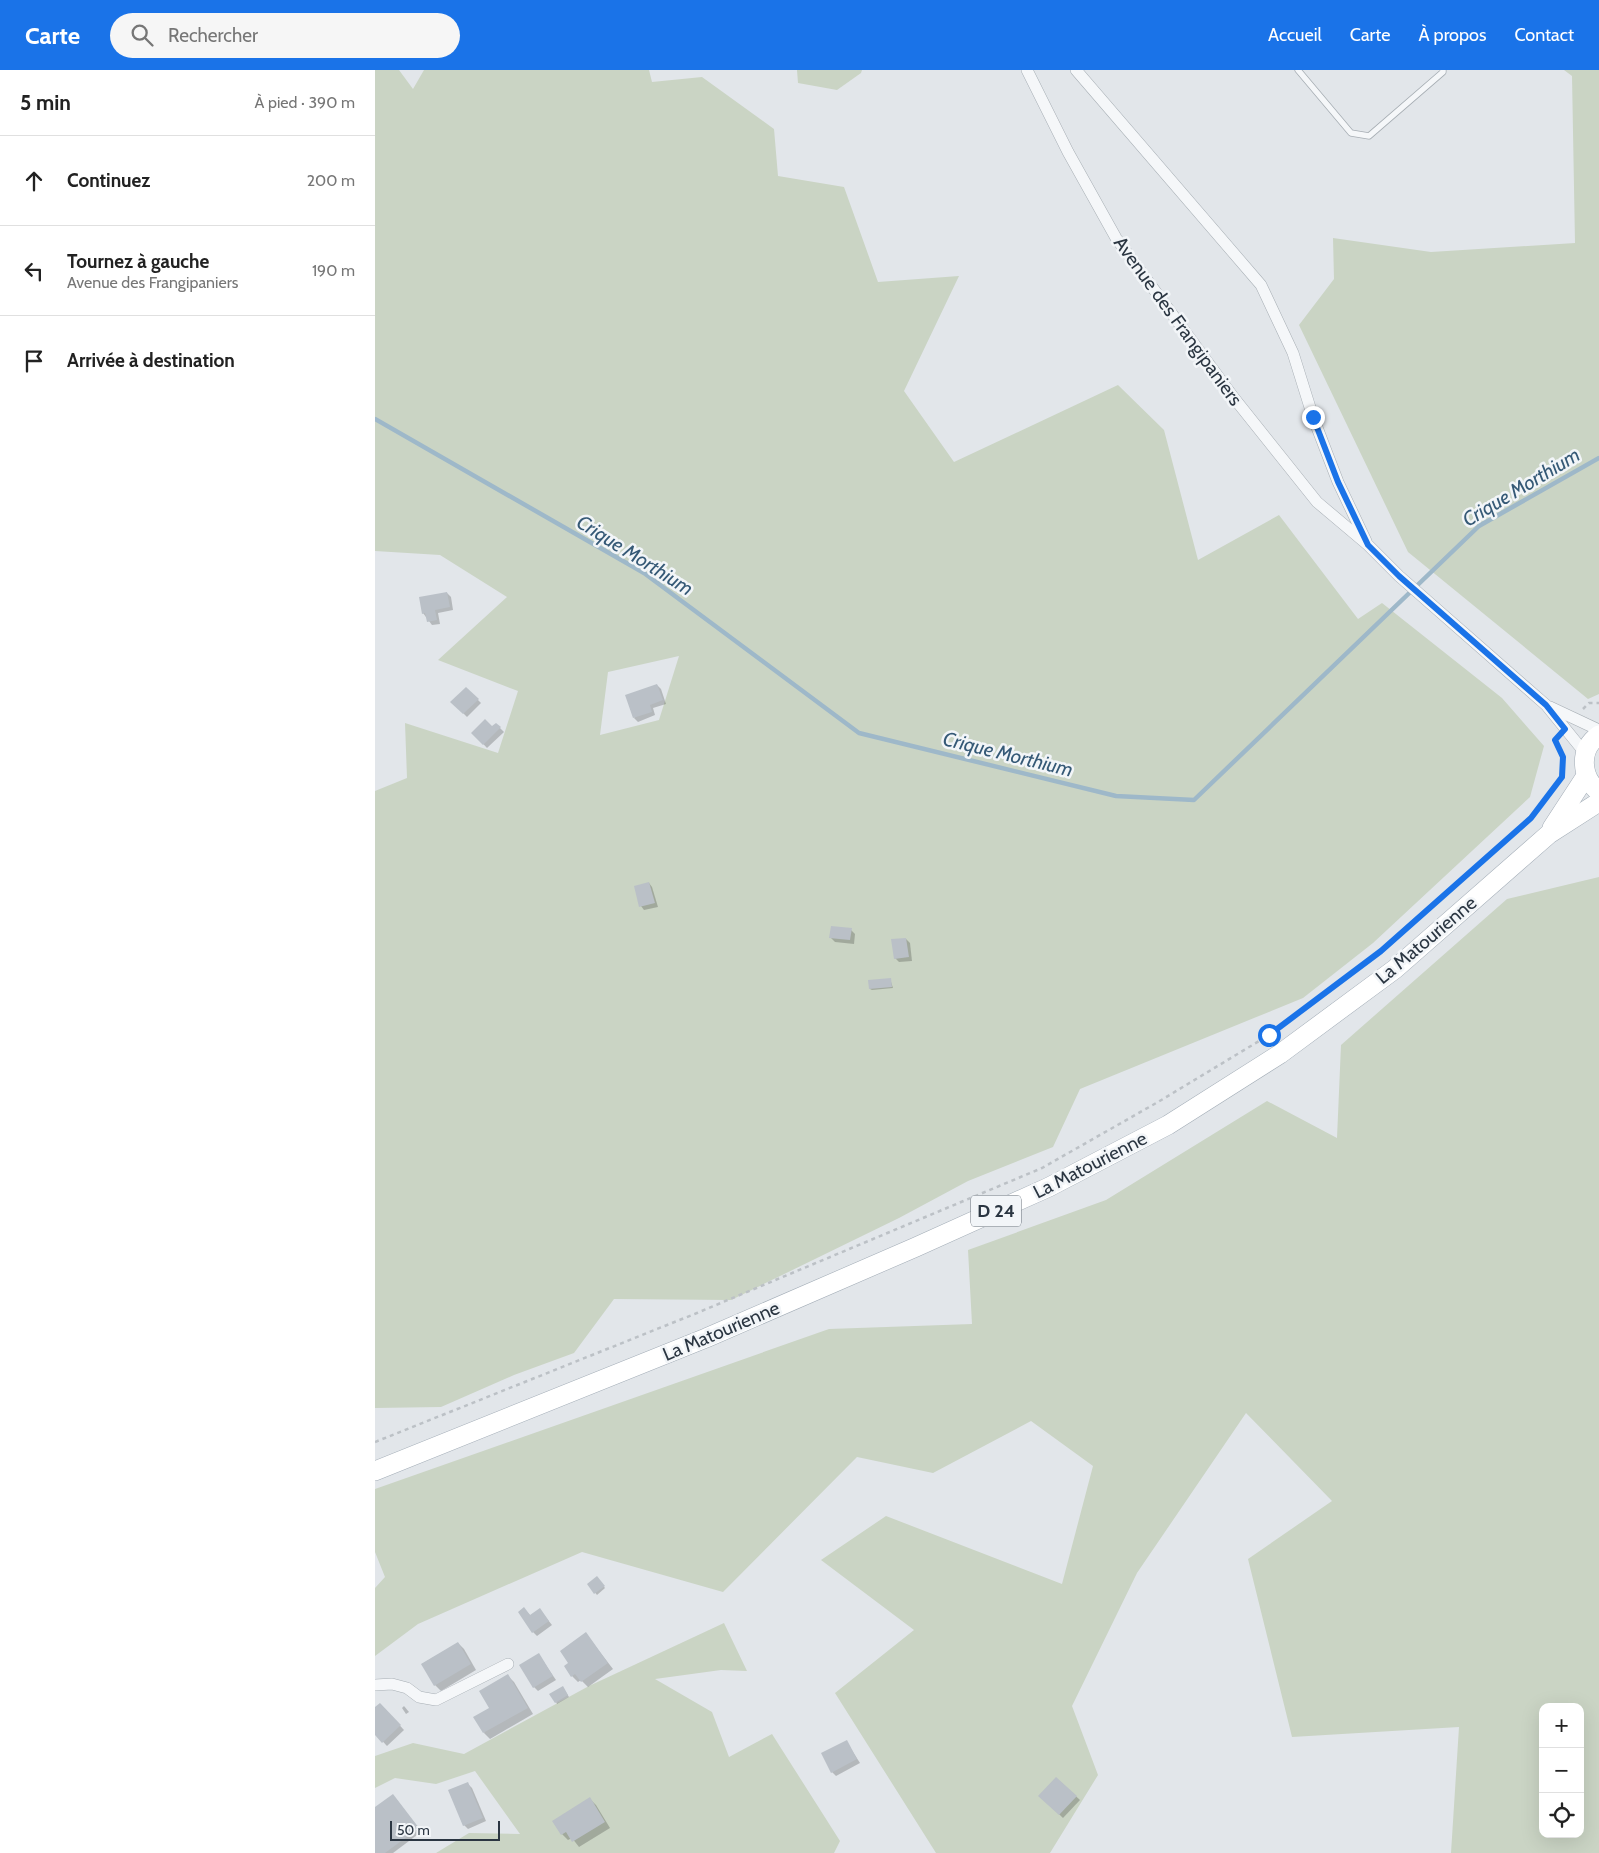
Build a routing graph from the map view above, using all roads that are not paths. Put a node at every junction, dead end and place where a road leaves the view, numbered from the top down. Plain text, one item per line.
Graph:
1 (1027, 70) edge
2 (1076, 70) edge
3 (1298, 70) edge
4 (1443, 70) edge
5 (1368, 545) junction
6 (1546, 705) junction
7 (1599, 730) edge
8 (1599, 735) edge
9 (1585, 753) junction
10 (1586, 776) junction
11 (1599, 792) edge
12 (1599, 802) edge
13 (1549, 834) junction
14 (375, 1471) edge
15 (507, 1664) dead end
16 (375, 1685) edge

1 - 5 street, Avenue des Frangipaniers
2 - 5 street, Avenue des Frangipaniers
3 - 4 lane
5 - 6 street, Avenue des Frangipaniers
6 - 7 street, Avenue des Frangipaniers
6 - 9 street, Avenue des Frangipaniers
8 - 9 main road
9 - 10 main road
10 - 11 main road
10 - 13 main road, La Matourienne / D 24
12 - 13 main road, La Matourienne / D 24
13 - 14 main road, La Matourienne / D 24
15 - 16 street

